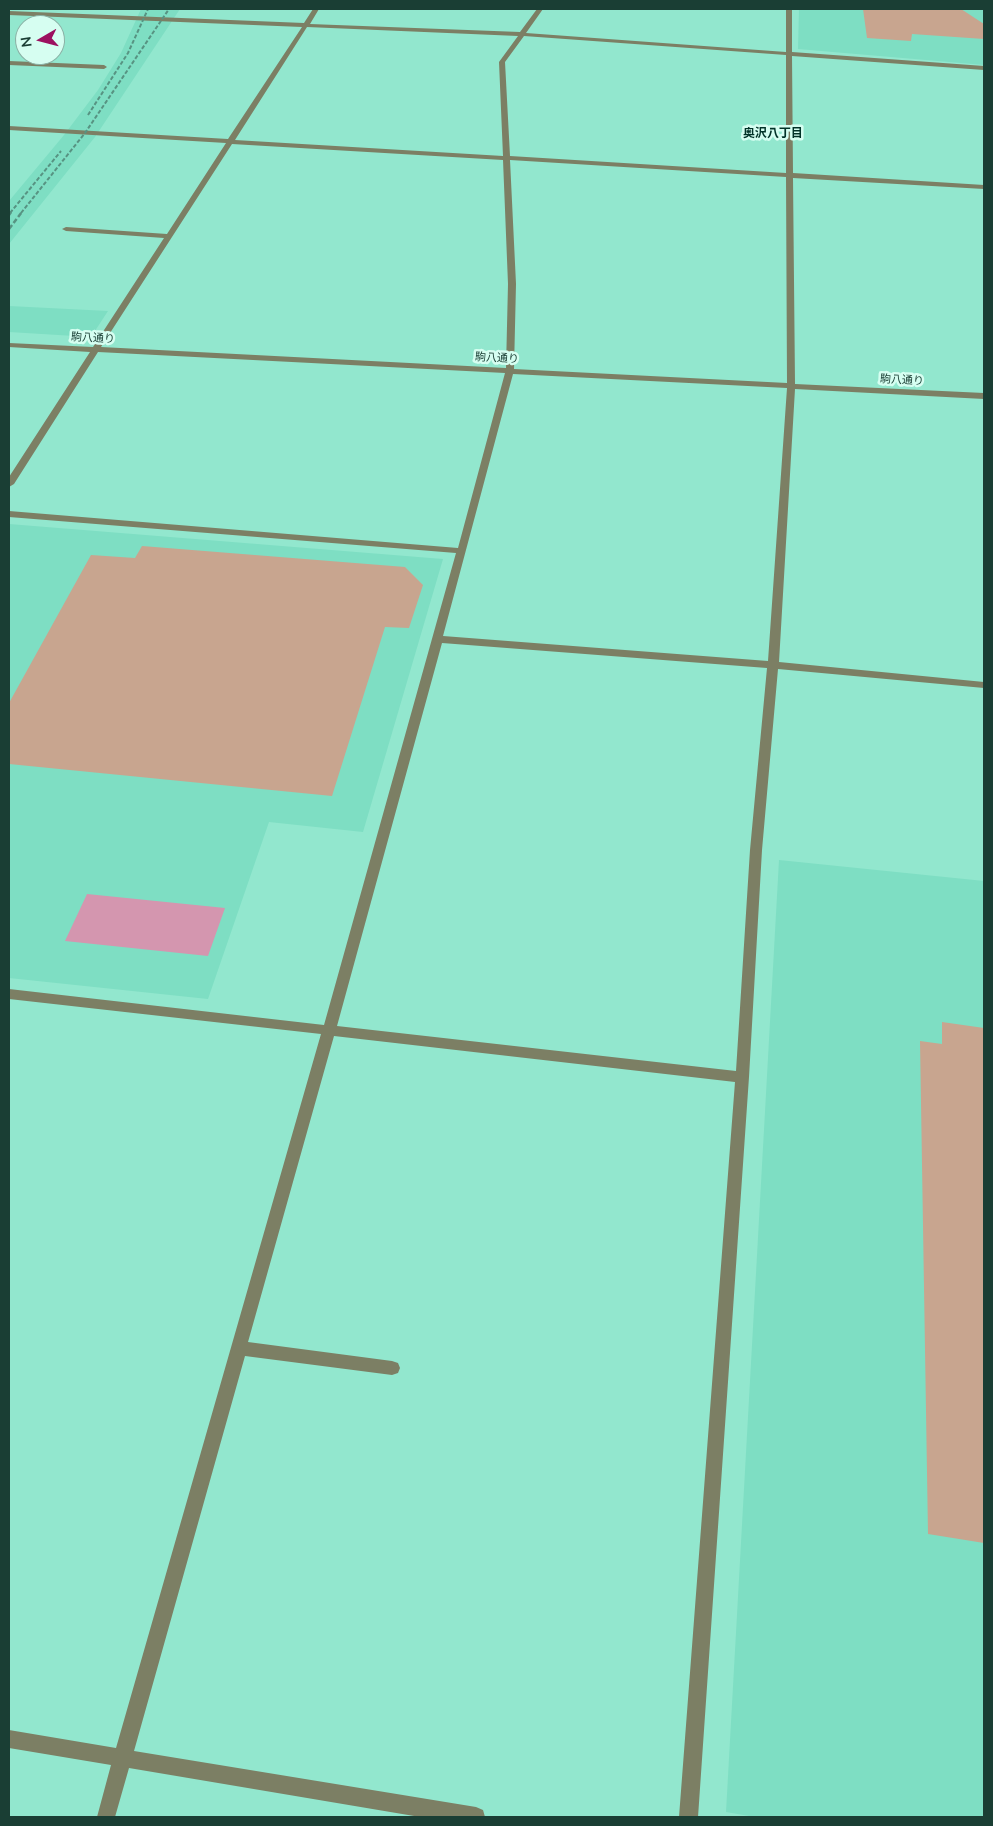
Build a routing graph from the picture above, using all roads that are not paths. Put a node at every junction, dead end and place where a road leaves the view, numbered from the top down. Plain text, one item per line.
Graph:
1 (316, 9) edge
2 (540, 9) edge
3 (789, 9) edge
4 (15, 12) edge
5 (9, 20) edge
6 (306, 25) junction
7 (521, 34) junction
8 (790, 54) junction
9 (9, 63) edge
10 (104, 67) dead end
11 (984, 68) edge
12 (9, 128) edge
13 (231, 142) junction
14 (508, 160) junction
15 (791, 176) junction
16 (984, 187) edge
17 (66, 230) dead end
18 (169, 236) junction
19 (9, 345) edge
20 (96, 350) junction
21 (510, 370) junction
22 (791, 386) junction
23 (984, 396) edge
24 (9, 484) edge
25 (9, 514) edge
26 (462, 551) junction
27 (437, 639) junction
28 (773, 665) junction
29 (984, 685) edge
30 (9, 994) edge
31 (329, 1030) junction
32 (742, 1077) junction
33 (238, 1348) junction
34 (392, 1368) dead end
35 (9, 1739) edge
36 (122, 1757) junction
37 (106, 1817) edge
38 (476, 1817) edge
39 (689, 1817) edge

1 - 6 street
2 - 7 street
3 - 8 street
4 - 5 street
4 - 6 street
6 - 7 street
6 - 13 street
7 - 8 street
7 - 14 street
8 - 11 street
8 - 15 street
9 - 10 street
12 - 13 street
13 - 14 street
13 - 18 street
14 - 15 street
14 - 21 street
15 - 16 street
15 - 22 street
17 - 18 street
18 - 20 street
19 - 20 street, 駒八通り
20 - 21 street, 駒八通り
20 - 24 street
21 - 22 street, 駒八通り
21 - 26 street
22 - 23 street, 駒八通り
22 - 28 street
25 - 26 street
26 - 27 street
27 - 28 street
27 - 31 street
28 - 29 street
28 - 32 street
30 - 31 street
31 - 32 street
31 - 33 street
32 - 39 street
33 - 34 street
33 - 36 street
35 - 36 street
36 - 37 street
36 - 38 street

